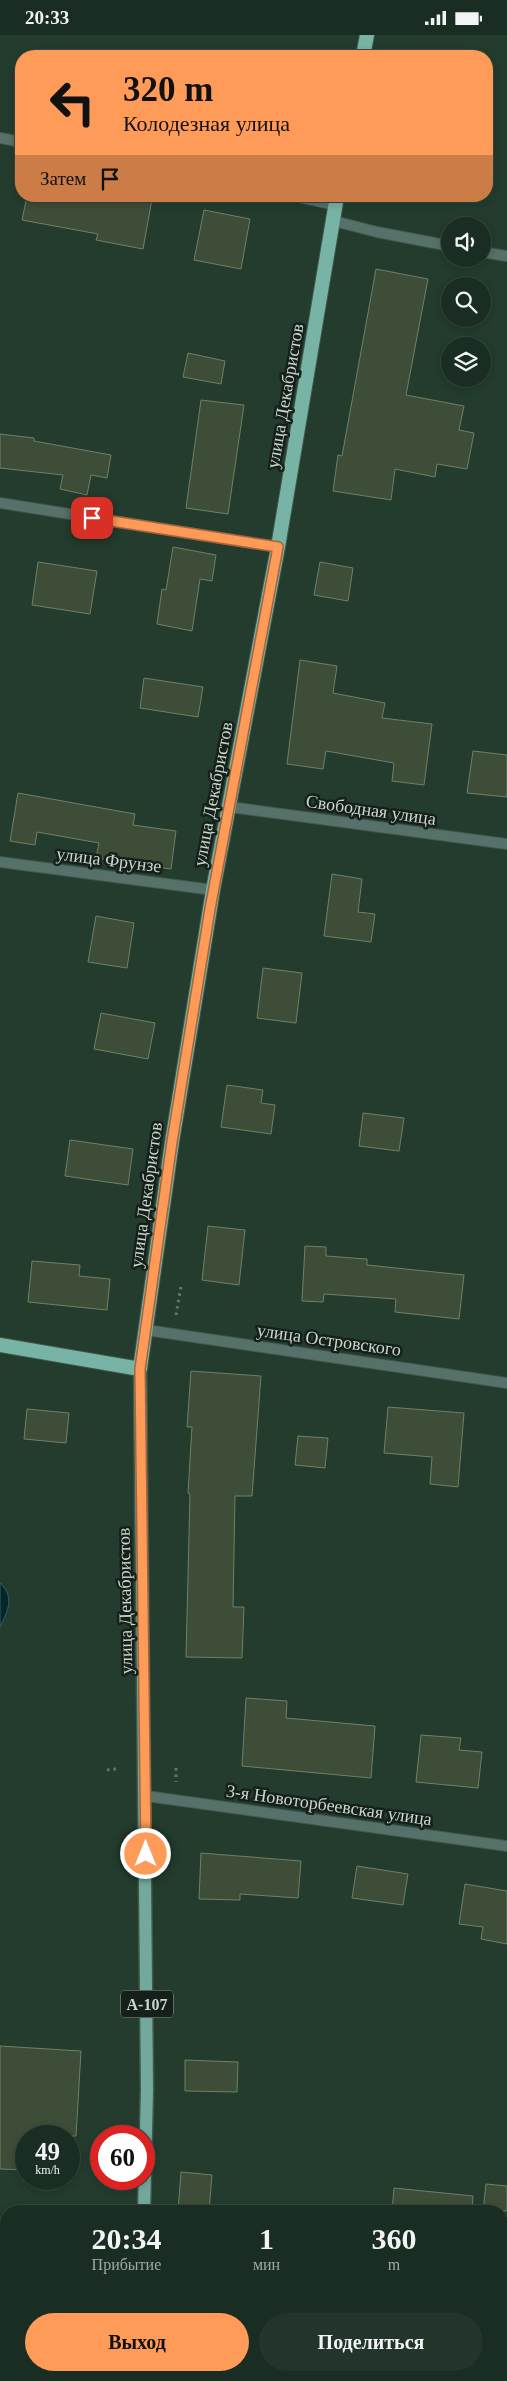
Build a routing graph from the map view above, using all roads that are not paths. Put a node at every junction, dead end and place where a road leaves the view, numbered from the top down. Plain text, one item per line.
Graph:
1 (367, 35) edge
2 (364, 50) edge
3 (0, 138) edge
4 (15, 141) edge
5 (336, 202) edge
6 (334, 221) junction
7 (441, 243) edge
8 (491, 253) edge
9 (507, 256) edge
10 (0, 503) edge
11 (278, 547) junction
12 (230, 807) junction
13 (507, 844) edge
14 (0, 862) edge
15 (213, 890) junction
16 (146, 1330) junction
17 (0, 1345) edge
18 (140, 1369) junction
19 (507, 1383) edge
20 (146, 1796) junction
21 (507, 1846) edge
22 (144, 2205) edge

1 - 2 highway
3 - 4 street
5 - 6 highway, улица Декабристов / А-107
6 - 7 street
6 - 11 highway, улица Декабристов / А-107
8 - 9 street
10 - 11 street
11 - 12 highway, улица Декабристов / А-107
12 - 13 street, Свободная улица
12 - 15 highway, улица Декабристов / А-107
14 - 15 street, улица Фрунзе
15 - 16 highway, улица Декабристов / А-107
16 - 18 highway, улица Декабристов / А-107
16 - 19 street, улица Островского
17 - 18 highway
18 - 20 main road, улица Декабристов / А-107
20 - 21 street, 3-я Новоторбеевская улица
20 - 22 main road, улица Декабристов / А-107

